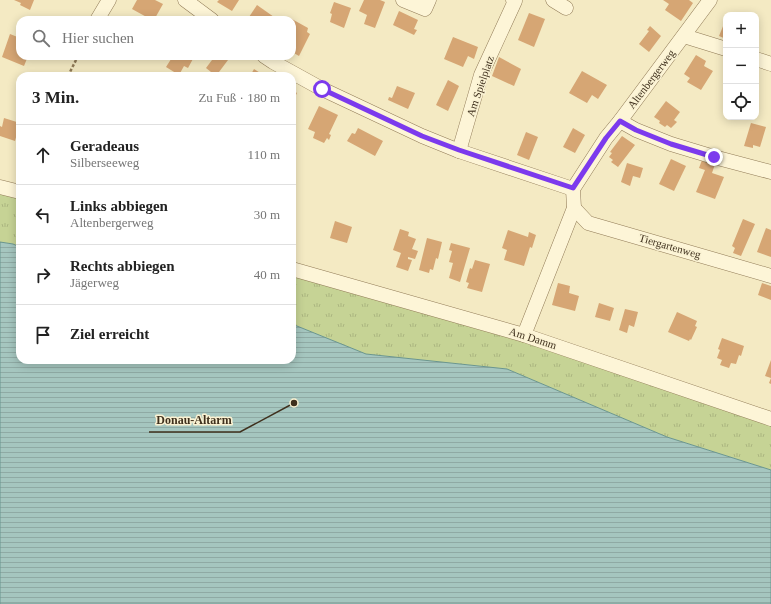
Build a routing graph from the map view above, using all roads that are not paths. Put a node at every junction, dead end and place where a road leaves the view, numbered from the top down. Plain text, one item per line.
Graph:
1 (109, 0) edge
2 (185, 0) edge
3 (404, 0) edge
4 (429, 0) edge
5 (516, 0) edge
6 (553, 0) edge
7 (710, 0) edge
8 (566, 8) dead end
9 (99, 16) edge
10 (207, 16) edge
11 (684, 36) junction
12 (723, 48) edge
13 (270, 60) edge
14 (759, 60) edge
15 (771, 64) edge
16 (291, 72) edge
17 (296, 74) edge
18 (620, 121) junction
19 (459, 150) junction
20 (771, 172) edge
21 (0, 187) edge
22 (573, 188) junction
23 (16, 191) edge
24 (574, 208) junction
25 (296, 270) edge
26 (771, 276) edge
27 (524, 335) junction
28 (771, 419) edge

1 - 9 street
2 - 10 street
3 - 4 street
5 - 19 street, Am Spielplatz
6 - 8 street
7 - 11 street, Altenbergerweg
11 - 12 street
11 - 18 street, Altenbergerweg
13 - 16 street
14 - 15 street
17 - 19 street
18 - 20 street
18 - 22 street, Altenbergerweg
19 - 22 street
21 - 23 street
22 - 24 street
24 - 26 street, Tiergartenweg
24 - 27 street
25 - 27 street, Am Damm
27 - 28 street, Am Damm

